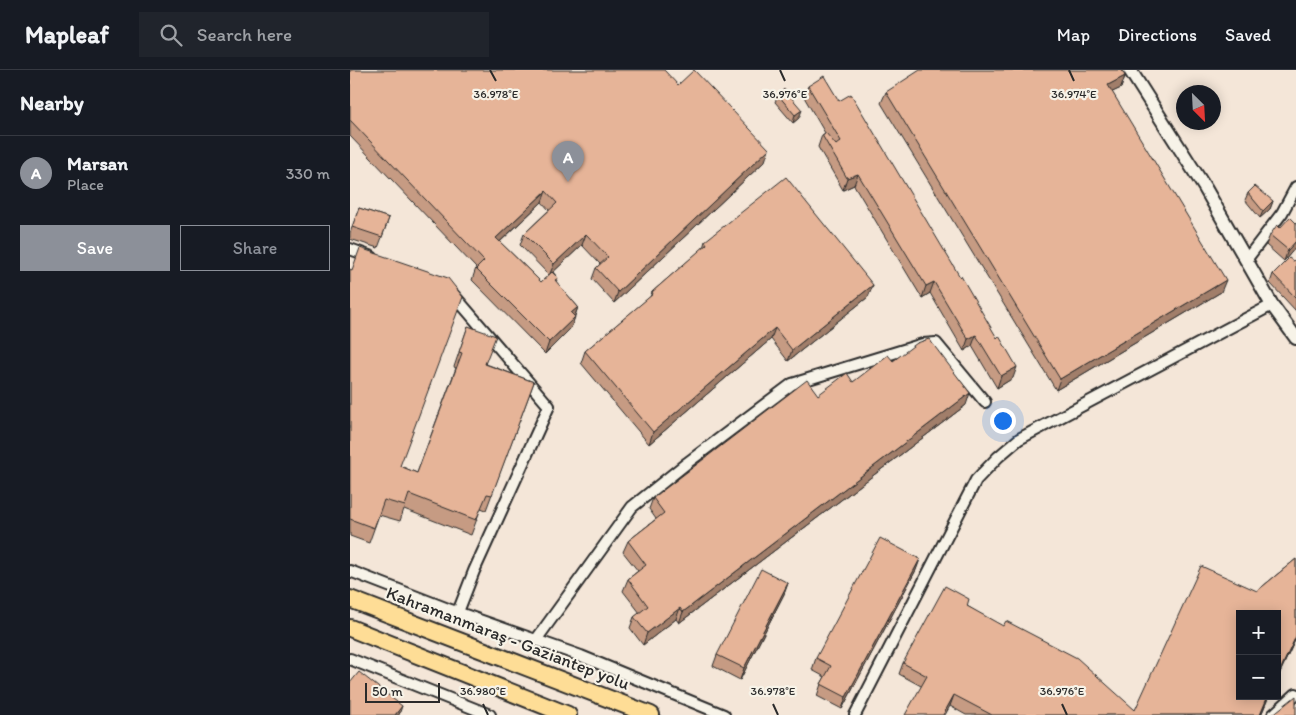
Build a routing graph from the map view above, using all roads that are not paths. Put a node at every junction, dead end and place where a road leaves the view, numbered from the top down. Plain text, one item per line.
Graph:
1 (1130, 70) edge
2 (1296, 187) edge
3 (350, 249) edge
4 (1246, 260) junction
5 (385, 262) edge
6 (445, 284) edge
7 (1272, 304) junction
8 (1296, 338) edge
9 (985, 402) dead end
10 (350, 571) edge
11 (350, 599) edge
12 (458, 612) junction
13 (350, 628) edge
14 (536, 640) junction
15 (350, 659) edge
16 (1296, 694) edge
17 (490, 715) edge
18 (568, 715) edge
19 (652, 715) edge
20 (724, 715) edge
21 (854, 715) edge
22 (1273, 715) edge

1 - 4 street
2 - 4 street
3 - 5 street
4 - 7 street
6 - 12 street
7 - 8 street
7 - 21 street
9 - 14 street
10 - 12 street
11 - 19 highway, Kahramanmaraş - Gaziantep yolu
12 - 14 street
13 - 18 highway
14 - 20 street
15 - 17 street
16 - 22 street

